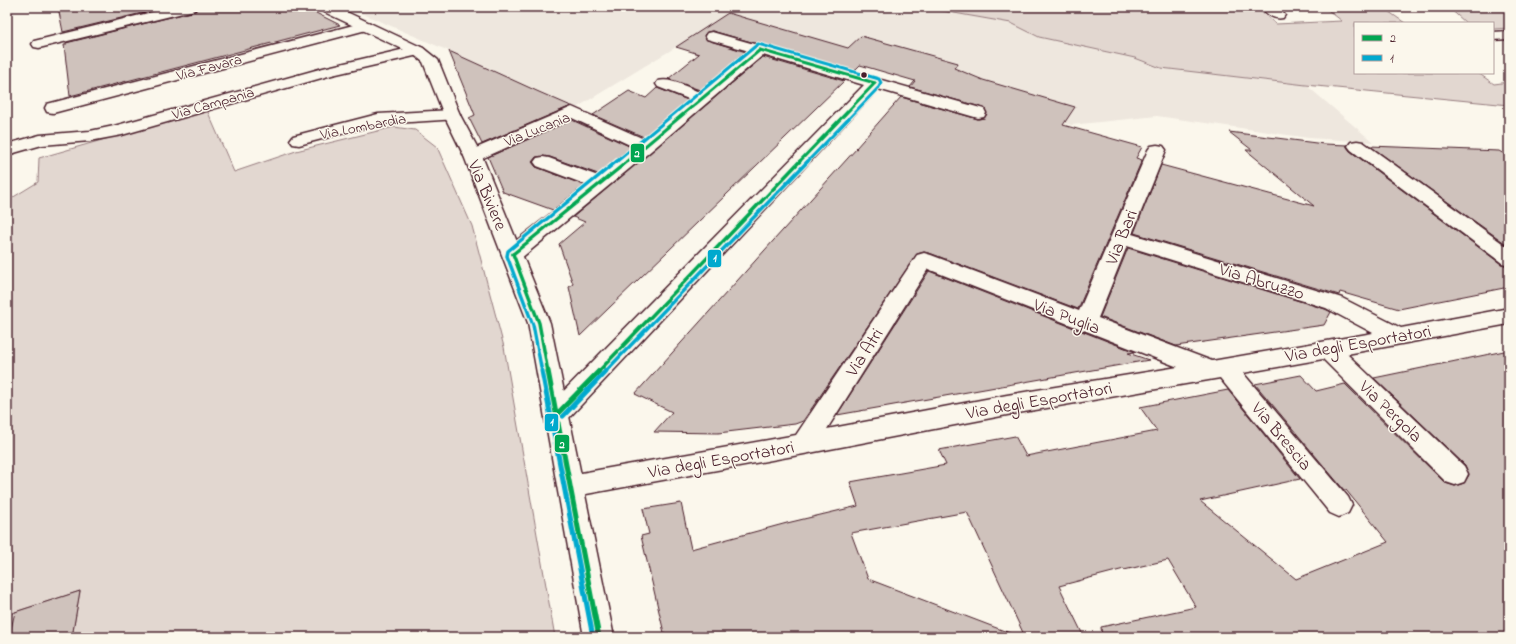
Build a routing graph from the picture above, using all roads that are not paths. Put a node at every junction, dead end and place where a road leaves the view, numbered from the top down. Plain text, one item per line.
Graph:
1 (190, 7) edge
2 (325, 7) edge
3 (365, 26) junction
4 (1509, 35) edge
5 (712, 36) dead end
6 (1494, 36) edge
7 (39, 44) dead end
8 (418, 51) junction
9 (756, 53) junction
10 (664, 84) dead end
11 (868, 90) junction
12 (701, 98) junction
13 (53, 108) dead end
14 (978, 113) dead end
15 (452, 115) junction
16 (300, 140) dead end
17 (646, 146) junction
18 (1357, 146) dead end
19 (7, 150) edge
20 (1157, 150) dead end
21 (472, 156) junction
22 (543, 162) dead end
23 (600, 182) junction
24 (1121, 237) junction
25 (513, 254) junction
26 (1509, 258) edge
27 (924, 260) joint
28 (1509, 316) edge
29 (1086, 323) junction
30 (1399, 336) junction
31 (1327, 349) junction
32 (1218, 369) junction
33 (557, 414) junction
34 (804, 444) junction
35 (1455, 474) dead end
36 (570, 486) junction
37 (1339, 505) dead end
38 (599, 637) edge

1 - 7 street
2 - 3 street, Via Biviere
3 - 8 street, Via Biviere
3 - 13 street, Via Favara
4 - 6 street
5 - 9 street
8 - 15 street, Via Biviere
8 - 19 street, Via Campania
9 - 11 street
9 - 12 street
10 - 12 street
11 - 14 street
11 - 33 street
12 - 17 street
15 - 16 street, Via Lombardia
15 - 21 street, Via Biviere
17 - 21 street, Via Lucania
17 - 23 street
18 - 26 street
20 - 24 street, Via Bari
21 - 25 street, Via Biviere
22 - 23 street
23 - 25 street
24 - 29 street, Via Bari
24 - 30 street, Via Abruzzo
25 - 33 street, Via Biviere
27 - 29 street, Via Puglia
27 - 34 street, Via Atri
28 - 30 street, Via degli Esportatori
29 - 32 street, Via Puglia
30 - 31 street, Via degli Esportatori
31 - 32 street, Via degli Esportatori
31 - 35 street, Via Pergola
32 - 34 street, Via degli Esportatori
32 - 37 street, Via Brescia
33 - 36 street, Via Biviere
34 - 36 street, Via degli Esportatori
36 - 38 street, Via Biviere

